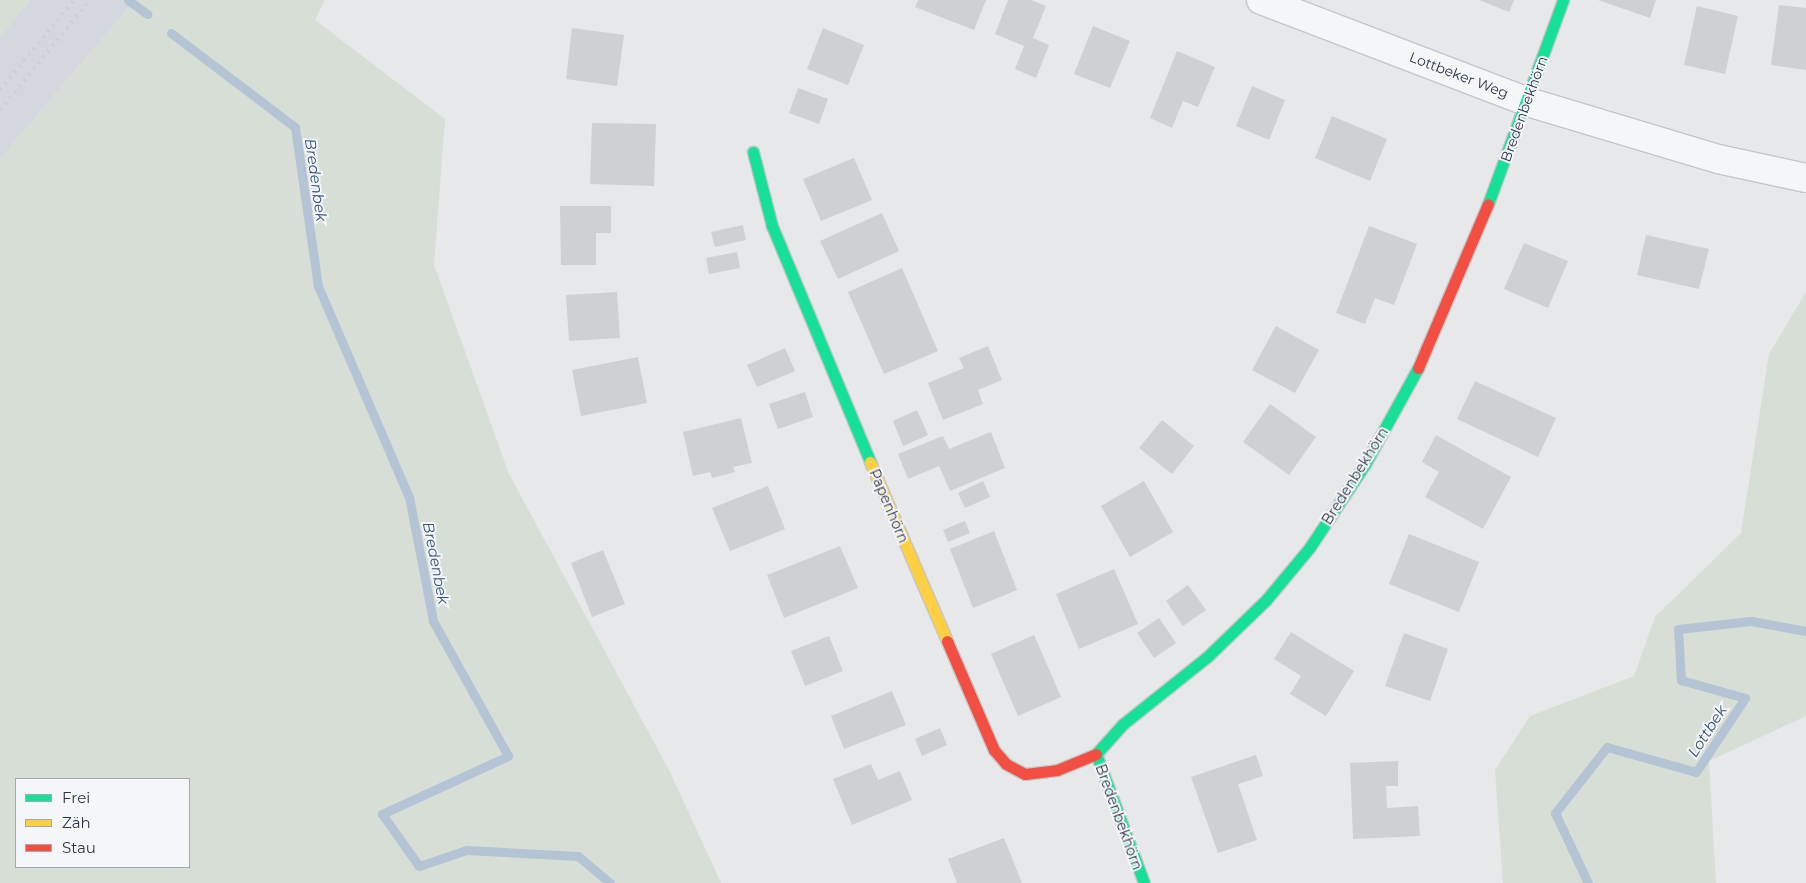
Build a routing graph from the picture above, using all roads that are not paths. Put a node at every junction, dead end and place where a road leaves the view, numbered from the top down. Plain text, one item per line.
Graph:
1 (1261, 0) edge
2 (1563, 0) edge
3 (1528, 102) junction
4 (753, 152) dead end
5 (1806, 178) edge
6 (1096, 754) junction
7 (1144, 883) edge

1 - 3 street, Lottbeker Weg
2 - 3 street, Bredenbekhörn
3 - 5 street, Lottbeker Weg
3 - 6 street, Bredenbekhörn
4 - 6 street, Papenhörn
6 - 7 street, Bredenbekhörn

